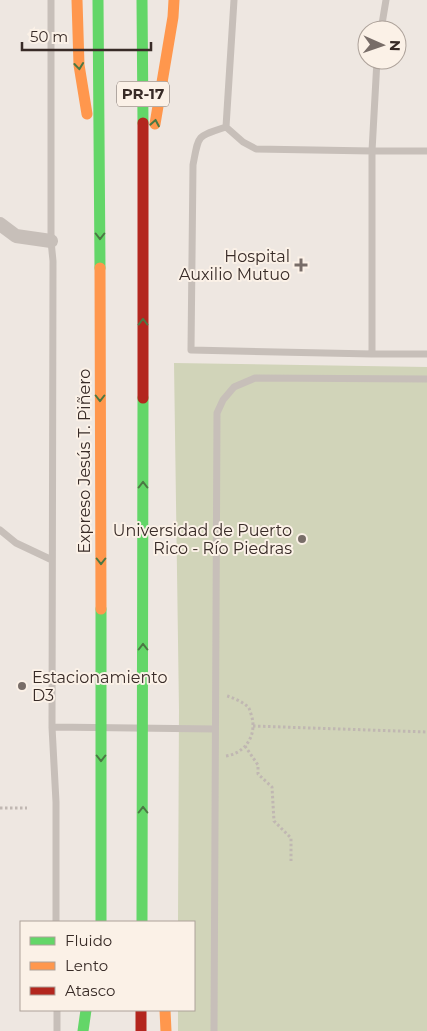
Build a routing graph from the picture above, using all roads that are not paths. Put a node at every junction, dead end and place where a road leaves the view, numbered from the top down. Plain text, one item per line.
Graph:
1 (51, 0) edge
2 (77, 0) edge
3 (98, 0) edge
4 (142, 0) edge
5 (174, 0) edge
6 (234, 0) edge
7 (386, 0) edge
8 (383, 20) edge
9 (376, 70) edge
10 (226, 127) junction
11 (372, 151) junction
12 (427, 151) edge
13 (100, 187) junction
14 (143, 188) junction
15 (0, 224) edge
16 (51, 241) junction
17 (372, 354) junction
18 (427, 354) edge
19 (427, 379) edge
20 (0, 530) edge
21 (52, 560) junction
22 (52, 727) junction
23 (215, 729) junction
24 (142, 858) junction
25 (153, 913) dead end
26 (56, 921) edge
27 (101, 921) edge
28 (142, 921) edge
29 (57, 1011) edge
30 (86, 1011) edge
31 (141, 1011) edge
32 (165, 1011) edge
33 (57, 1031) edge
34 (83, 1031) edge
35 (141, 1031) edge
36 (166, 1031) edge
37 (214, 1031) edge

1 - 16 lane
2 -> 13 highway
3 - 13 highway, Expreso Jesús T. Piñero / PR-17
4 - 14 highway, PR-17
14 -> 5 highway
6 - 10 lane
7 - 8 lane
9 - 11 lane
10 - 11 lane
10 - 17 lane
11 - 12 lane
11 - 17 lane
13 -> 27 highway, Expreso Jesús T. Piñero / PR-17
24 -> 14 highway, PR-17
15 - 16 street
16 - 21 lane
17 - 18 lane
19 - 23 lane
20 - 21 lane
21 - 22 lane
22 - 23 lane
22 - 26 lane
23 - 37 lane
24 - 25 highway
24 - 28 highway, PR-17
29 - 33 lane
30 - 34 highway
31 - 35 highway
32 - 36 highway

